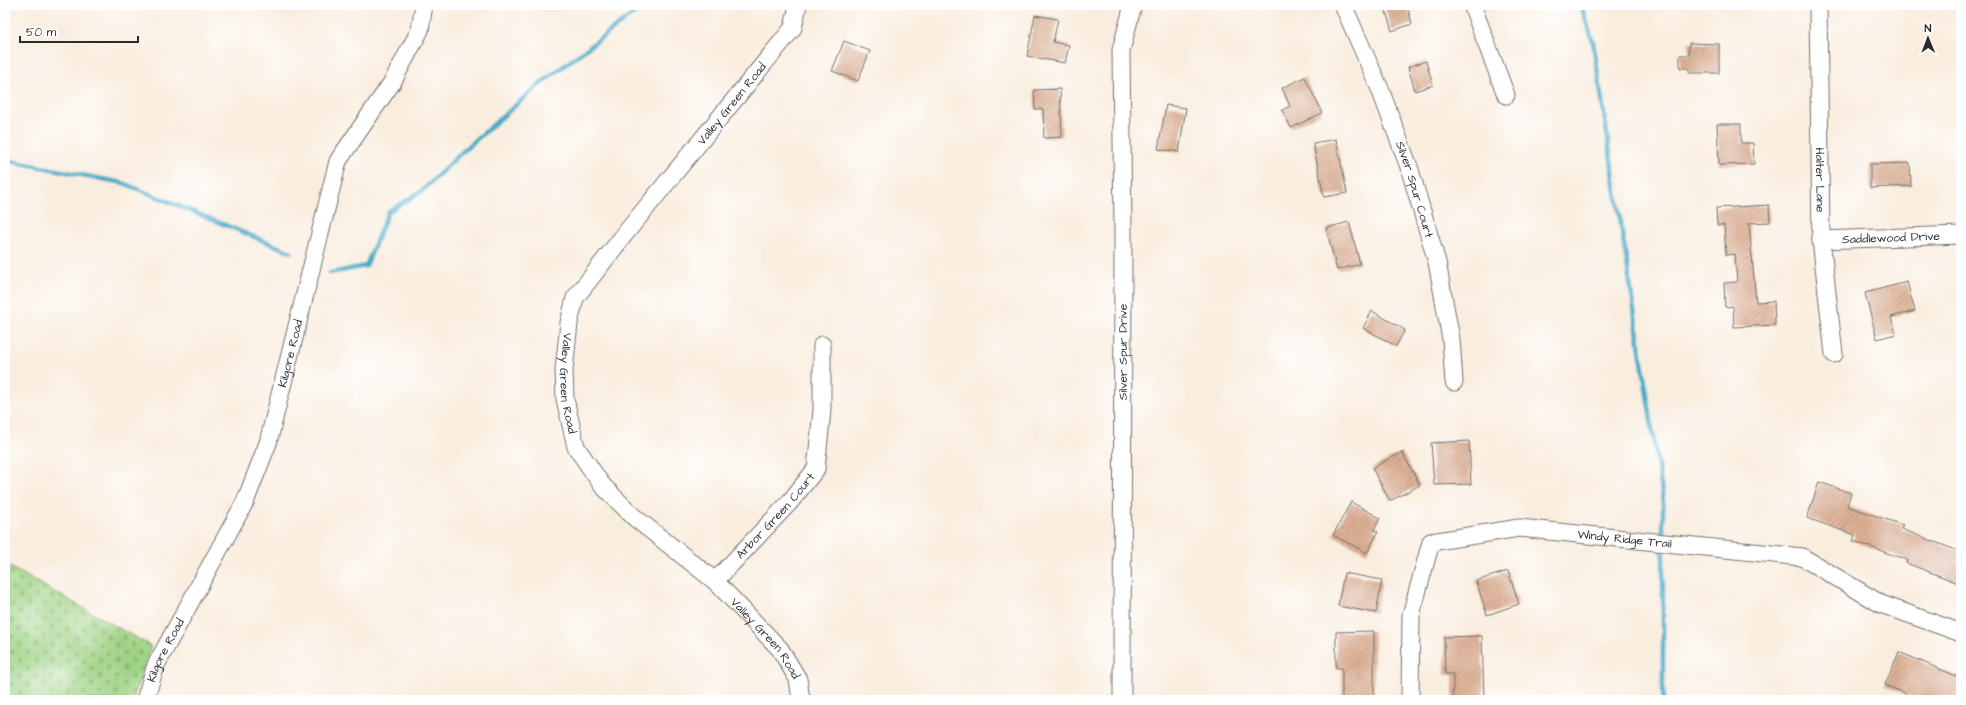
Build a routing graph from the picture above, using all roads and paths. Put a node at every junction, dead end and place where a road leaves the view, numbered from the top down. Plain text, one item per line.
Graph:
1 (424, 5) edge
2 (798, 5) edge
3 (1133, 5) edge
4 (1343, 5) edge
5 (1472, 5) edge
6 (1818, 5) edge
7 (1506, 95) dead end
8 (1961, 236) edge
9 (1820, 240) junction
10 (822, 346) dead end
11 (1834, 354) dead end
12 (1454, 382) dead end
13 (715, 581) junction
14 (1961, 633) edge
15 (145, 700) edge
16 (801, 700) edge
17 (1122, 700) edge
18 (1410, 700) edge

1 - 15 street, Kilgore Road
2 - 13 street, Valley Green Road
3 - 17 street, Silver Spur Drive
4 - 12 street, Silver Spur Court
5 - 7 street
6 - 9 street, Halter Lane
8 - 9 street, Saddlewood Drive
9 - 11 street, Halter Lane
10 - 13 street, Arbor Green Court
13 - 16 street, Valley Green Road
14 - 18 street, Windy Ridge Trail

